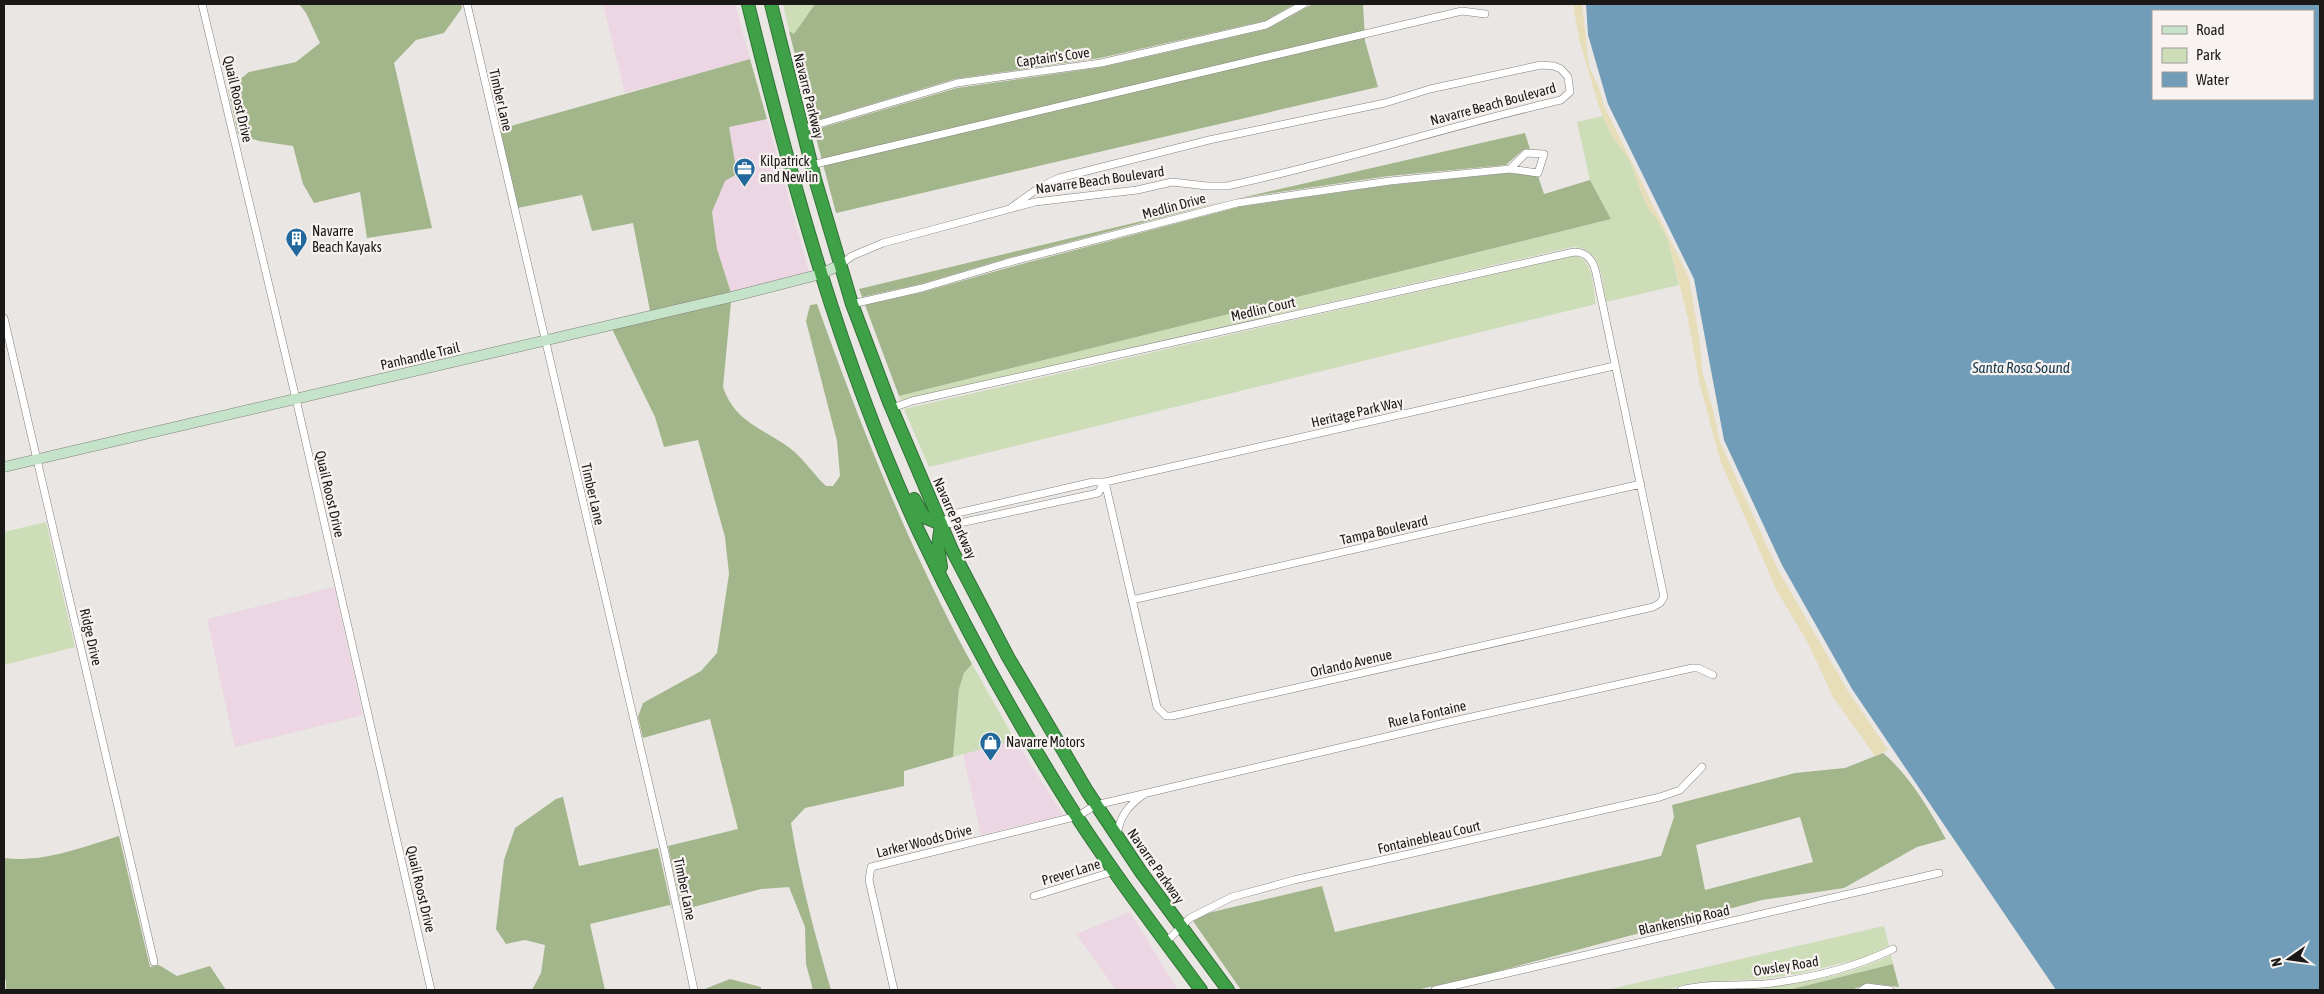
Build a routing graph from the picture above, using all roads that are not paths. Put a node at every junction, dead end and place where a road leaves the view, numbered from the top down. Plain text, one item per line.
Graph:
1 (202, 4) edge
2 (467, 4) edge
3 (748, 4) edge
4 (771, 4) edge
5 (1304, 4) edge
6 (1485, 14) dead end
7 (802, 129) junction
8 (811, 165) junction
9 (1510, 169) junction
10 (1012, 207) junction
11 (840, 265) junction
12 (821, 274) junction
13 (852, 304) junction
14 (4, 318) edge
15 (544, 340) junction
16 (846, 346) junction
17 (1614, 366) junction
18 (296, 399) junction
19 (892, 408) junction
20 (37, 460) junction
21 (4, 467) edge
22 (1105, 482) junction
23 (1641, 484) junction
24 (941, 524) junction
25 (949, 593) junction
26 (1132, 600) junction
27 (1713, 675) dead end
28 (1702, 767) dead end
29 (1145, 794) junction
30 (1096, 805) junction
31 (1078, 816) junction
32 (1117, 835) junction
33 (1115, 871) junction
34 (1939, 873) dead end
35 (1034, 896) dead end
36 (1182, 928) junction
37 (1166, 942) junction
38 (1893, 949) dead end
39 (154, 962) dead end
40 (431, 990) edge
41 (694, 990) edge
42 (894, 990) edge
43 (1201, 990) edge
44 (1228, 990) edge
45 (1435, 990) edge
46 (1681, 990) edge
47 (1862, 990) edge
48 (1890, 990) edge

1 - 18 street, Quail Roost Drive
2 - 15 street, Timber Lane
3 - 12 highway
4 - 7 highway, Navarre Parkway
5 - 7 street, Captain's Cove
6 - 8 street
7 - 8 highway, Navarre Parkway
8 - 11 highway, Navarre Parkway
9 - 9 street, Medlin Drive
9 - 13 street, Medlin Drive
10 - 10 street, Navarre Beach Boulevard
10 - 11 street, Navarre Beach Boulevard
11 - 12 street, Panhandle Trail
11 - 13 highway, Navarre Parkway
12 - 15 street, Panhandle Trail
12 - 16 highway
13 - 19 highway, Navarre Parkway
14 - 20 street, Ridge Drive
15 - 18 street, Panhandle Trail
15 - 41 street, Timber Lane
16 - 24 highway
16 - 25 highway
17 - 19 street, Medlin Court
17 - 22 street, Heritage Park Way
17 - 23 street
18 - 20 street, Panhandle Trail
18 - 40 street, Quail Roost Drive
19 - 24 highway, Navarre Parkway
20 - 21 street, Panhandle Trail
20 - 39 street, Ridge Drive
22 - 24 street, Heritage Park Way
22 - 24 street, Heritage Park Way
22 - 26 street, Orlando Avenue
23 - 26 street, Tampa Boulevard
23 - 26 street, Orlando Avenue
24 - 25 highway
24 - 30 highway, Navarre Parkway
25 - 31 highway
27 - 29 street, Rue la Fontaine
28 - 36 street, Fontainebleau Court
29 - 30 street, Rue la Fontaine
29 - 32 street, Rue la Fontaine
30 - 31 street, Rue la Fontaine
30 - 32 highway, Navarre Parkway
31 - 33 highway
31 - 42 street, Larker Woods Drive
32 - 36 highway, Navarre Parkway
33 - 35 street, Prever Lane
33 - 37 highway
34 - 45 street, Blankenship Road
36 - 37 street, Fontainebleau Court
36 - 44 highway, Navarre Parkway
37 - 43 highway
38 - 46 street, Owsley Road
47 - 48 street

